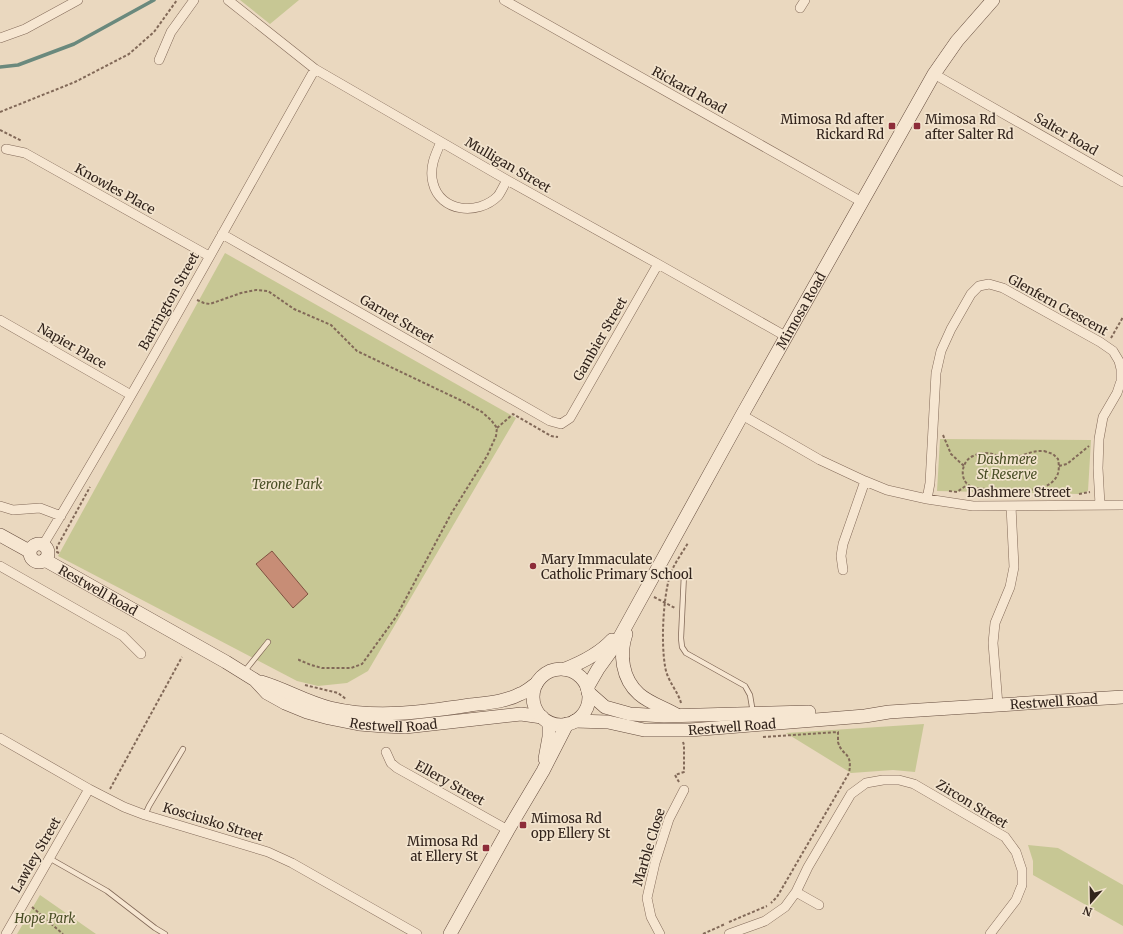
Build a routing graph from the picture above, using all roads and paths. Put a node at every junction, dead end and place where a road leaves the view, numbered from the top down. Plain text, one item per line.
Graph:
1 (78, 0) edge
2 (178, 0) edge
3 (194, 0) edge
4 (228, 0) edge
5 (504, 0) edge
6 (805, 0) edge
7 (993, 0) edge
8 (800, 8) dead end
9 (0, 38) edge
10 (159, 60) dead end
11 (315, 69) junction
12 (934, 74) junction
13 (0, 112) edge
14 (441, 142) junction
15 (6, 149) dead end
16 (507, 180) junction
17 (1123, 182) edge
18 (862, 202) junction
19 (222, 234) junction
20 (209, 256) junction
21 (658, 264) junction
22 (197, 300) dead end
23 (1123, 317) edge
24 (0, 320) edge
25 (787, 337) junction
26 (1106, 346) junction
27 (1122, 369) edge
28 (131, 395) junction
29 (742, 415) junction
30 (561, 424) joint
31 (497, 428) junction
32 (932, 432) junction
33 (558, 437) dead end
34 (1100, 437) junction
35 (964, 466) junction
36 (1059, 466) junction
37 (865, 481) junction
38 (967, 485) junction
39 (948, 491) dead end
40 (956, 492) junction
41 (1099, 492) junction
42 (961, 493) dead end
43 (1072, 494) dead end
44 (927, 500) junction
45 (1100, 505) junction
46 (1123, 505) edge
47 (0, 506) edge
48 (1010, 506) junction
49 (61, 516) junction
50 (0, 535) edge
51 (688, 543) dead end
52 (44, 545) junction
53 (29, 551) junction
54 (45, 560) junction
55 (0, 566) edge
56 (843, 570) dead end
57 (684, 574) dead end
58 (654, 597) dead end
59 (665, 603) junction
60 (633, 611) junction
61 (682, 611) junction
62 (622, 630) junction
63 (268, 642) dead end
64 (141, 654) dead end
65 (182, 657) dead end
66 (300, 658) dead end
67 (565, 669) junction
68 (244, 673) junction
69 (255, 680) junction
70 (536, 684) junction
71 (305, 685) dead end
72 (588, 690) junction
73 (1123, 697) edge
74 (350, 701) dead end
75 (998, 705) junction
76 (680, 712) junction
77 (753, 719) junction
78 (546, 720) junction
79 (571, 723) junction
80 (838, 732) dead end
81 (0, 738) edge
82 (682, 741) dead end
83 (183, 749) dead end
84 (386, 752) dead end
85 (543, 771) junction
86 (88, 789) junction
87 (684, 790) joint
88 (105, 798) junction
89 (145, 815) junction
90 (508, 830) junction
91 (49, 858) junction
92 (796, 892) junction
93 (25, 900) junction
94 (819, 905) dead end
95 (6, 934) edge
96 (63, 934) edge
97 (165, 934) edge
98 (417, 934) edge
99 (450, 934) edge
100 (660, 934) edge
101 (703, 934) edge
102 (729, 934) edge
103 (990, 934) edge

1 - 9 street
2 - 13 path
3 - 10 street
4 - 11 street, Mulligan Street
5 - 18 street, Rickard Road
6 - 8 street
7 - 12 main road, Mimosa Road
11 - 14 street, Mulligan Street
11 - 19 street, Barrington Street
12 - 17 street, Salter Road
12 - 18 main road, Mimosa Road
14 - 16 street, Mulligan Street
14 - 16 street
15 - 20 street, Knowles Place
16 - 21 street, Mulligan Street
18 - 25 main road, Mimosa Road
19 - 20 street, Barrington Street
19 - 30 street, Garnet Street
20 - 28 street, Barrington Street
21 - 25 street, Mulligan Street
21 - 30 street, Gambier Street
22 - 31 path
23 - 26 path
24 - 28 street, Napier Place
25 - 29 main road, Mimosa Road
26 - 27 street, Glenfern Crescent
26 - 32 street, Glenfern Crescent
27 - 34 street, Glenfern Crescent
28 - 49 street, Barrington Street
29 - 37 street, Dashmere Street
29 - 60 main road, Mimosa Road
31 - 33 path
31 - 66 path
32 - 35 path
32 - 44 street, Glenfern Crescent
34 - 36 path
34 - 41 street, Glenfern Crescent
35 - 36 path
35 - 38 path
36 - 38 path
37 - 44 street, Dashmere Street
37 - 56 street
38 - 40 path
39 - 40 path
40 - 42 path
41 - 43 path
41 - 45 street, Glenfern Crescent
44 - 48 street, Dashmere Street
45 - 46 street, Dashmere Street
45 - 48 street, Dashmere Street
47 - 49 street
48 - 75 street
49 - 52 street, Barrington Street
50 - 53 main road
51 - 59 path
52 - 53 main road
52 - 54 main road
53 - 54 main road
54 - 68 main road, Restwell Road
55 - 64 street
57 - 61 lane
58 - 59 path
59 - 61 path
59 - 76 path
60 - 62 main road, Mimosa Road
60 - 76 main road
61 - 77 lane
62 - 67 main road, Mimosa Road
62 - 72 main road, Mimosa Road
63 - 68 lane
65 - 88 path
67 - 70 main road
67 - 72 main road
68 - 69 main road, Restwell Road
69 - 70 main road, Restwell Road
69 - 78 main road, Restwell Road
70 - 78 main road
71 - 74 path
72 - 76 main road, Restwell Road
72 - 79 main road
73 - 75 main road, Restwell Road
75 - 77 main road, Restwell Road
76 - 77 main road, Restwell Road
77 - 79 main road, Restwell Road
78 - 79 main road
78 - 85 main road
79 - 85 main road
80 - 101 path
81 - 86 street, Kosciusko Street
82 - 87 path
83 - 89 lane
84 - 90 street, Ellery Street
85 - 90 main road
86 - 88 street, Kosciusko Street
86 - 91 street, Lawley Street
87 - 100 street, Marble Close
88 - 89 street, Kosciusko Street
89 - 98 street, Kosciusko Street
90 - 99 main road
91 - 93 street, Lawley Street
91 - 97 lane
92 - 94 street
92 - 102 street, Zircon Street
92 - 103 street, Zircon Street
93 - 95 street, Lawley Street
93 - 96 path

